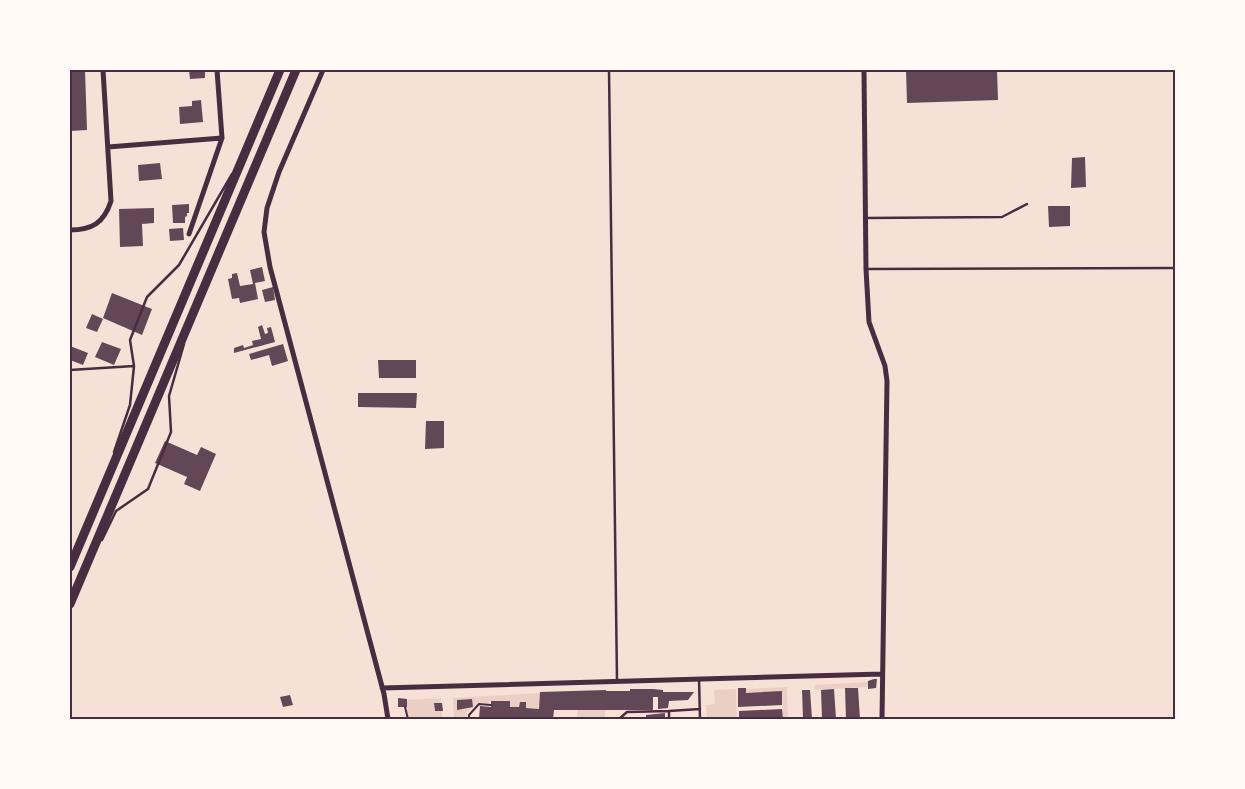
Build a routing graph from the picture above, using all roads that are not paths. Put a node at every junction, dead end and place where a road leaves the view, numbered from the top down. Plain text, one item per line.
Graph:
1 (103, 70) edge
2 (217, 70) edge
3 (280, 70) edge
4 (296, 70) edge
5 (323, 70) edge
6 (609, 70) edge
7 (864, 70) edge
8 (222, 138) junction
9 (248, 146) junction
10 (108, 147) junction
11 (1027, 204) dead end
12 (865, 218) junction
13 (70, 230) edge
14 (189, 234) dead end
15 (1175, 268) edge
16 (866, 269) junction
17 (199, 299) junction
18 (134, 366) junction
19 (70, 370) edge
20 (100, 496) junction
21 (70, 567) edge
22 (70, 604) edge
23 (882, 674) junction
24 (699, 679) junction
25 (617, 682) junction
26 (382, 688) junction
27 (700, 709) junction
28 (669, 711) junction
29 (388, 719) edge
30 (620, 719) edge
31 (669, 719) edge
32 (700, 719) edge
33 (882, 719) edge

1 - 10 street
2 - 8 street
3 - 9 highway
4 - 17 highway
5 - 26 street
6 - 25 lane
7 - 12 street
8 - 10 street
8 - 14 street
9 - 18 lane
9 - 20 highway
10 - 13 street
11 - 12 lane
12 - 16 street
15 - 16 lane
16 - 23 street
17 - 22 highway
17 - 22 lane
18 - 19 lane
18 - 20 lane
20 - 21 highway
23 - 24 street
23 - 33 street
24 - 25 street
24 - 27 lane
25 - 26 street
26 - 29 street
27 - 28 lane
27 - 32 lane
28 - 30 lane
28 - 31 lane

